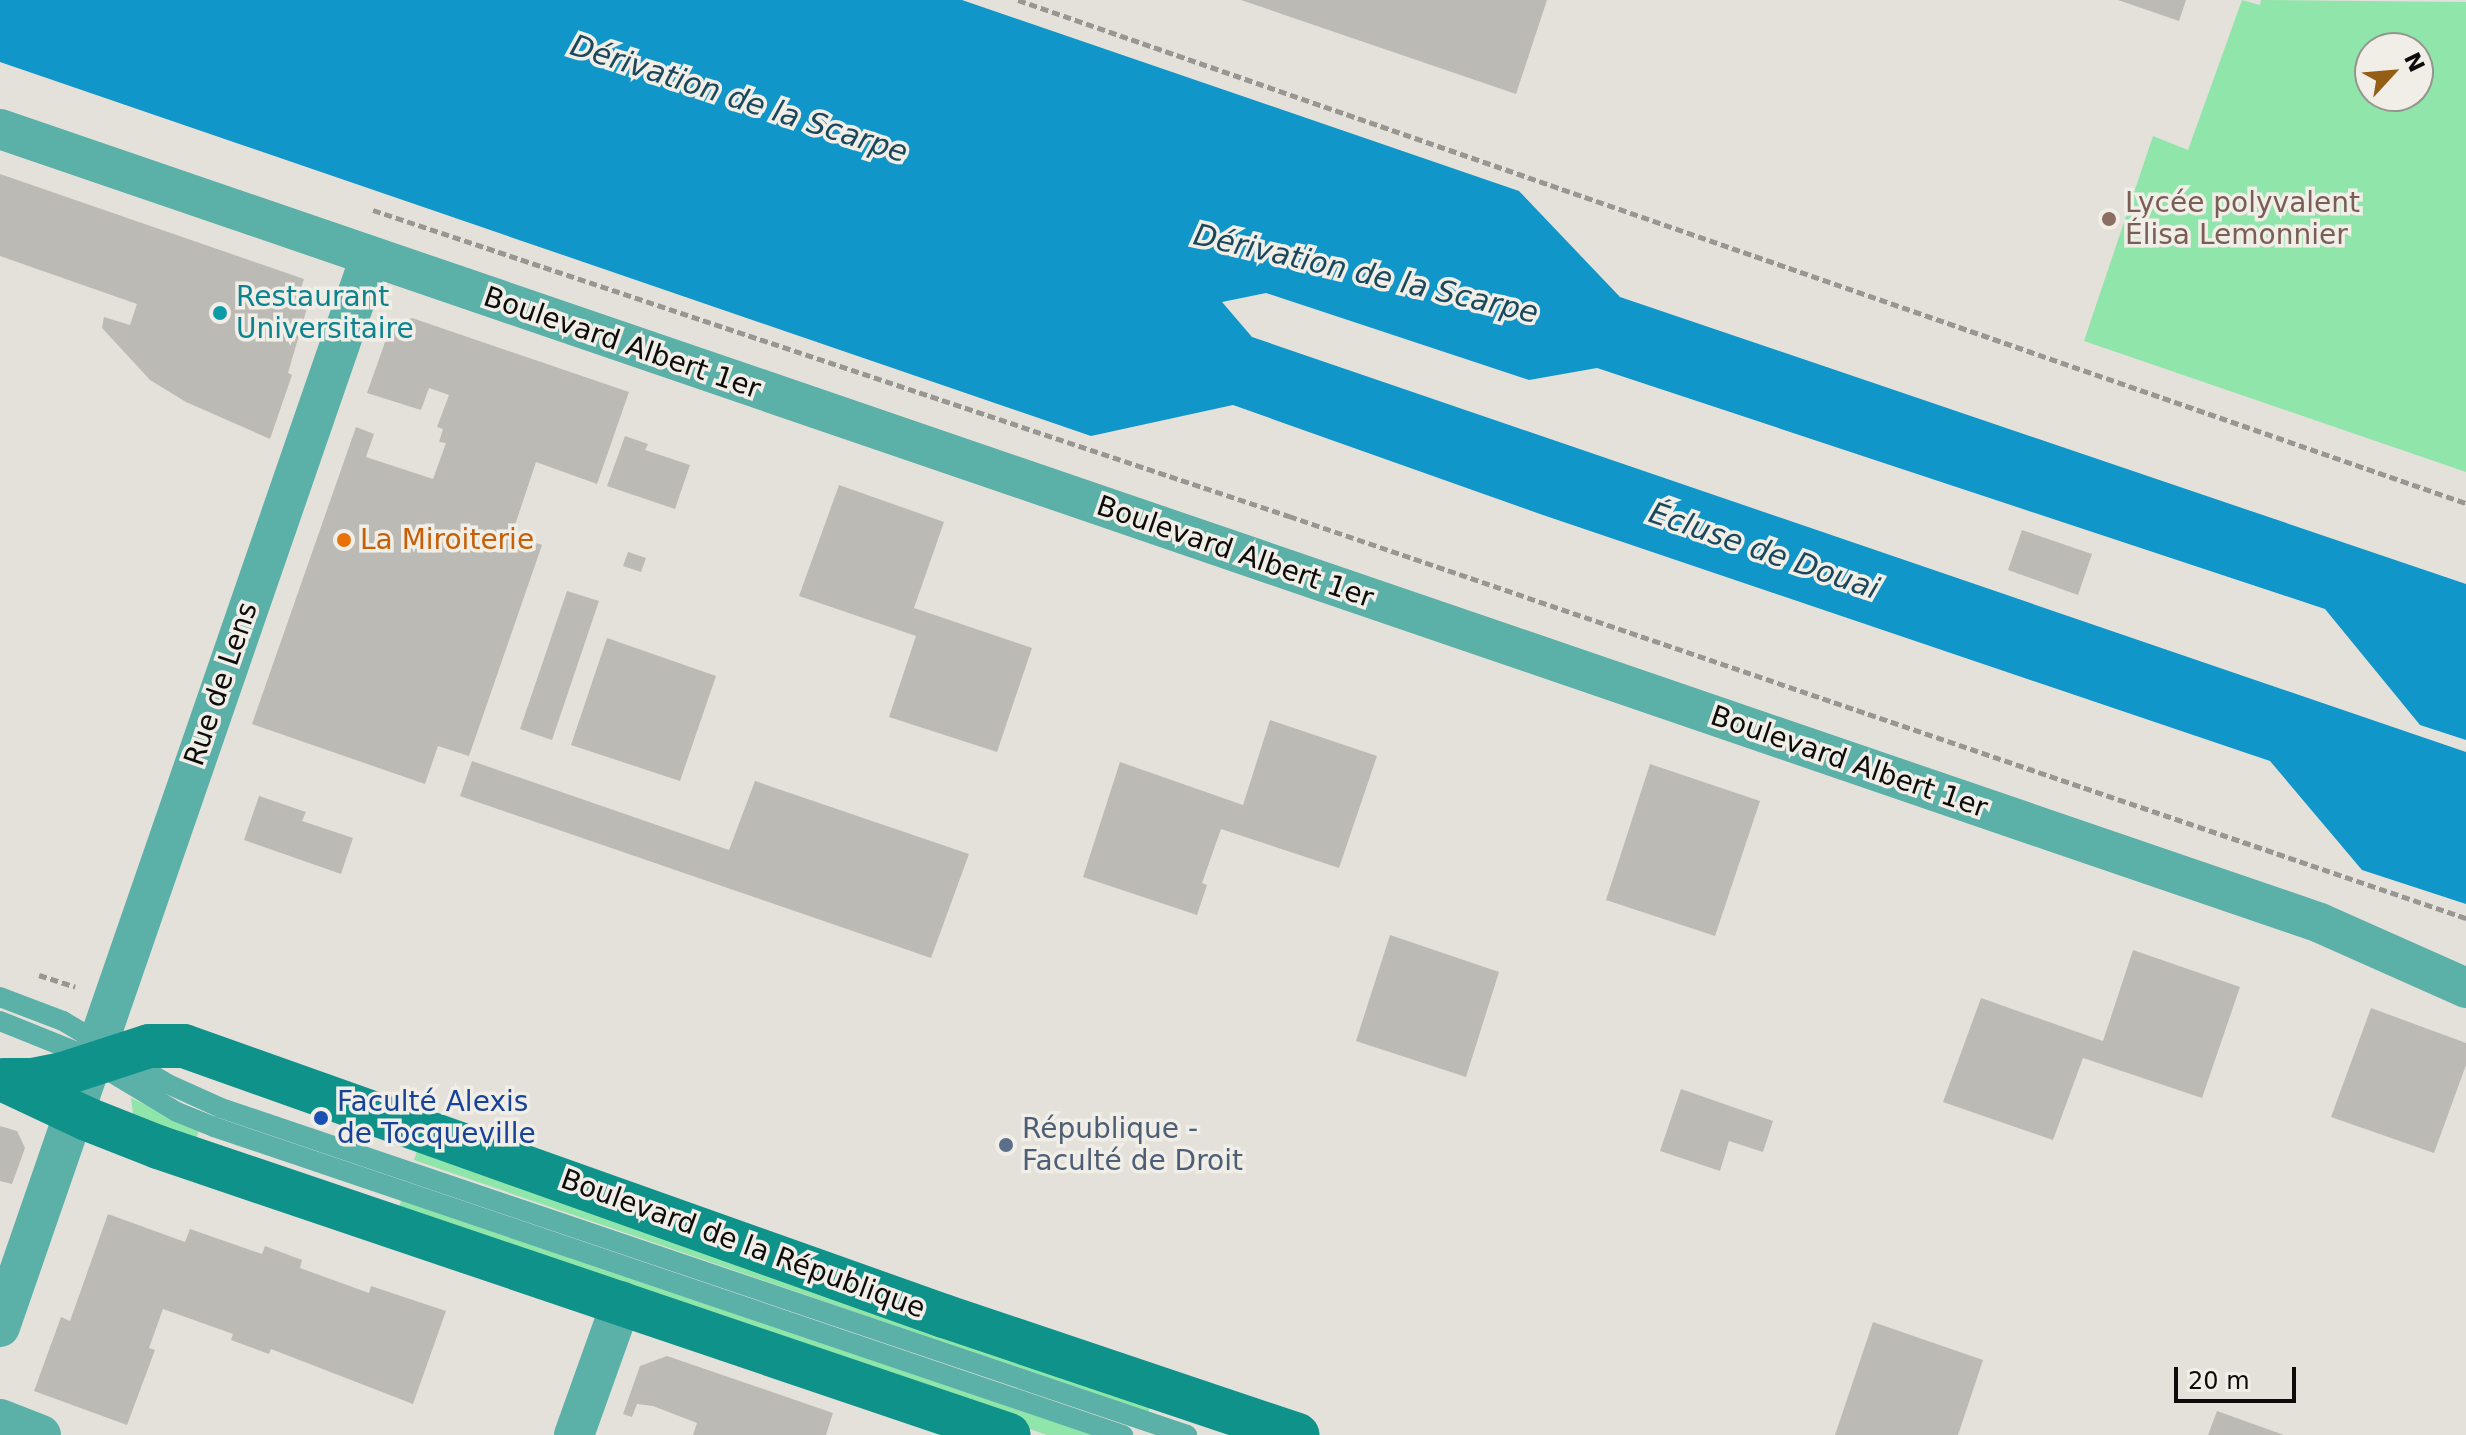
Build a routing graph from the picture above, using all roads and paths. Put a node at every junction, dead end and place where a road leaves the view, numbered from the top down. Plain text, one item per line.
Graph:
1 (1018, 0) edge
2 (0, 129) edge
3 (364, 207) dead end
4 (370, 257) junction
5 (2466, 503) edge
6 (2466, 918) edge
7 (28, 972) dead end
8 (2466, 988) edge
9 (0, 997) edge
10 (112, 998) junction
11 (0, 1021) edge
12 (100, 1056) junction
13 (2, 1079) edge
14 (73, 1112) junction
15 (622, 1301) junction
16 (0, 1327) edge
17 (0, 1419) edge
18 (41, 1435) edge
19 (574, 1435) edge
20 (1009, 1435) edge
21 (1123, 1435) edge
22 (1187, 1435) edge
23 (1298, 1435) edge

1 - 5 path
2 - 4 street, Boulevard Albert 1er
3 - 6 path
4 - 8 street, Boulevard Albert 1er
4 - 10 street, Rue de Lens
7 - 10 path
9 - 12 lane
10 - 12 street, Rue de Lens
11 - 12 lane
12 - 13 main road, Boulevard de la République
12 - 14 street, Rue de Lens
12 - 21 lane
12 - 22 lane
12 - 23 main road, Boulevard de la République
13 - 14 main road, Boulevard de la République
14 - 15 main road, Boulevard de la République
14 - 16 street, Rue de Lens
15 - 19 street
15 - 20 main road, Boulevard de la République
17 - 18 street

